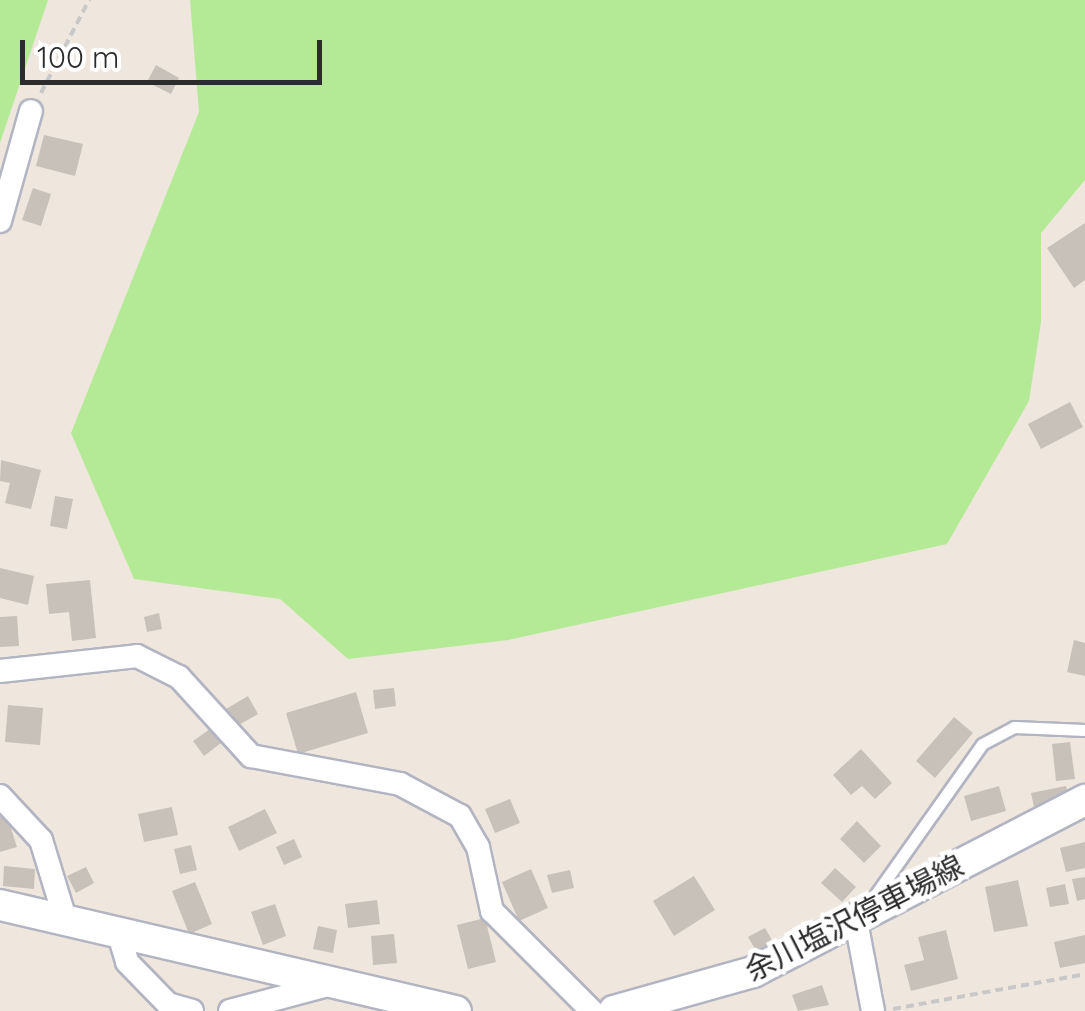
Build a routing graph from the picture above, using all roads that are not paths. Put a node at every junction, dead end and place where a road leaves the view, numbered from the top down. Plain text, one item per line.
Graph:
1 (31, 111) road end
2 (0, 221) edge
3 (0, 672) edge
4 (1085, 730) edge
5 (0, 796) edge
6 (1085, 800) edge
7 (0, 905) edge
8 (856, 921) junction
9 (66, 922) junction
10 (119, 935) junction
11 (324, 986) junction
12 (192, 1011) edge
13 (230, 1011) edge
14 (456, 1011) edge
15 (592, 1011) edge
16 (614, 1011) edge
17 (876, 1011) edge

1 - 2 street
3 - 15 street
4 - 8 lane
5 - 9 street
6 - 8 main road, 余川塩沢停車場線
7 - 9 main road
8 - 16 main road, 余川塩沢停車場線
8 - 17 street
9 - 10 main road
10 - 11 main road
10 - 12 street
11 - 13 street
11 - 14 main road

